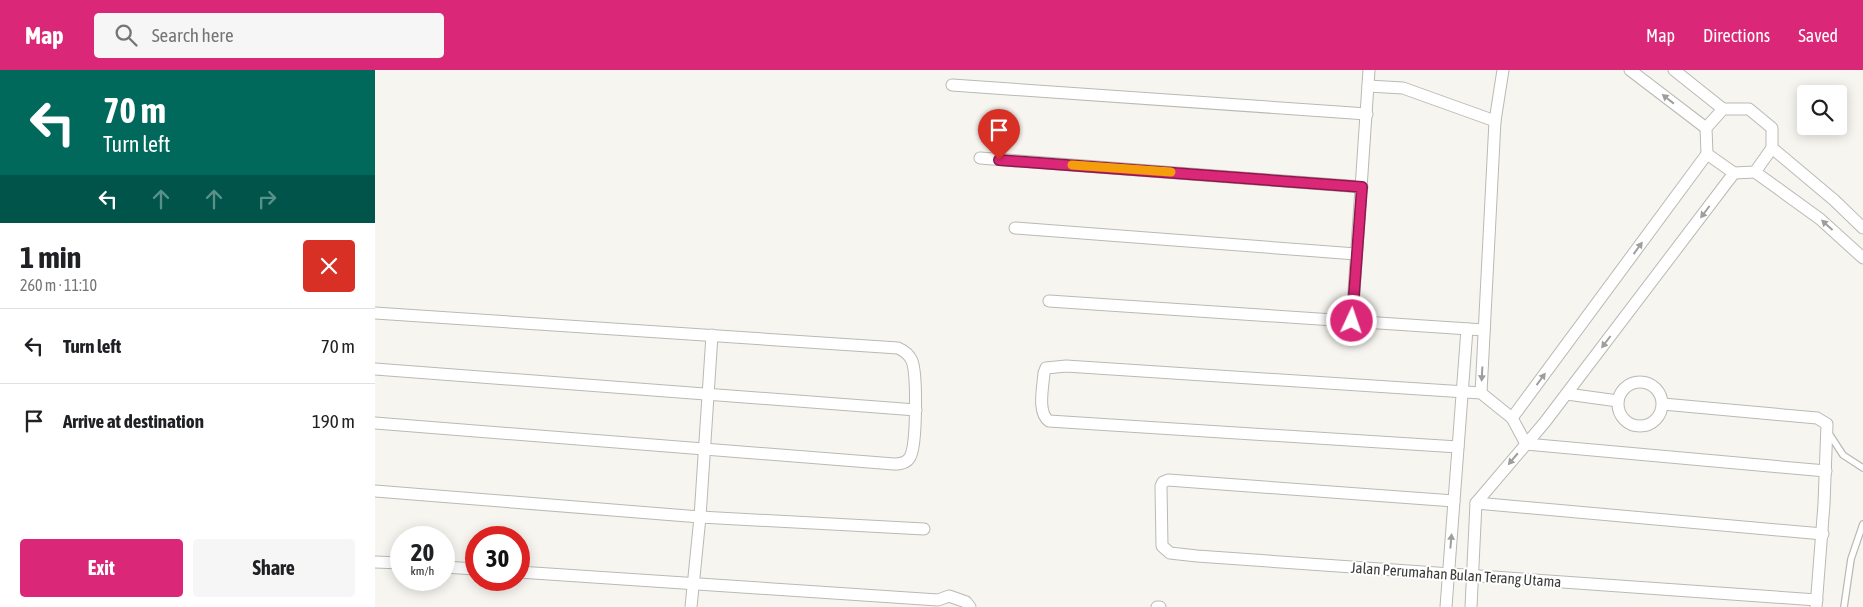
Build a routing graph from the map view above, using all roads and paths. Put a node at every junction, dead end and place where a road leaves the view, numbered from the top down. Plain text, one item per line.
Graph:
1 (1369, 70) edge
2 (1503, 70) edge
3 (1630, 70) edge
4 (1673, 70) edge
5 (952, 85) dead end
6 (1368, 86) junction
7 (1723, 109) junction
8 (1367, 114) junction
9 (1495, 121) junction
10 (1706, 128) junction
11 (1772, 148) junction
12 (1707, 154) junction
13 (980, 158) dead end
14 (1755, 172) junction
15 (1734, 173) junction
16 (1362, 187) junction
17 (1015, 228) dead end
18 (1863, 228) edge
19 (1356, 254) junction
20 (1863, 258) edge
21 (1049, 301) dead end
22 (375, 313) edge
23 (1352, 321) junction
24 (1467, 329) junction
25 (1484, 330) junction
26 (712, 335) junction
27 (375, 369) edge
28 (709, 392) junction
29 (1462, 392) junction
30 (1481, 393) junction
31 (1567, 394) junction
32 (1618, 401) junction
33 (1663, 404) junction
34 (916, 410) junction
35 (1512, 418) junction
36 (375, 423) edge
37 (1828, 430) junction
38 (1526, 444) junction
39 (1457, 446) junction
40 (706, 449) junction
41 (1863, 468) edge
42 (1826, 471) junction
43 (375, 491) edge
44 (1454, 501) junction
45 (1476, 503) junction
46 (701, 517) junction
47 (1863, 524) edge
48 (924, 529) dead end
49 (1823, 534) junction
50 (375, 562) edge
51 (390, 563) edge
52 (530, 573) edge
53 (1449, 574) junction
54 (1474, 575) junction
55 (693, 585) junction
56 (1816, 604) edge
57 (691, 607) edge
58 (970, 607) edge
59 (1446, 607) edge
60 (1471, 607) edge
61 (1844, 607) edge

1 - 6 street
2 - 9 street
10 -> 3 street
4 - 7 street
5 - 8 street
6 - 8 street
6 - 9 street
7 - 10 street
7 - 11 street
8 - 16 street
9 - 25 street
10 - 12 street
11 - 14 street
11 - 18 street
12 - 15 street
35 -> 12 street
13 - 16 street
14 - 15 street
20 -> 14 street
15 -> 31 street
16 - 19 street
17 - 19 street
19 - 23 street
21 - 23 street
22 - 26 street
23 - 24 street
24 - 25 street
24 - 29 street
25 -> 30 street
26 - 28 street
26 - 34 street
27 - 28 street
28 - 34 street
28 - 40 street
29 - 30 street
29 - 39 street
29 - 39 street
30 - 35 street
31 - 32 street
31 - 38 street
32 - 33 street
32 - 33 street
33 - 37 street
34 - 40 street
35 - 38 street
36 - 40 street
37 - 41 lane
37 - 42 street, Jalan Perumahan Bulan Terang Utama
38 - 42 street
38 -> 45 street
39 - 44 street
40 - 46 street
42 - 49 street, Jalan Perumahan Bulan Terang Utama
43 - 46 street
53 -> 44 street
44 - 53 street, Jalan Perumahan Bulan Terang Utama
45 - 49 street
45 - 54 street
46 - 48 street
46 - 55 street
47 - 61 lane
49 - 56 street, Jalan Perumahan Bulan Terang Utama
50 - 51 street
52 - 55 street
53 - 54 street, Jalan Perumahan Bulan Terang Utama
53 - 59 street
54 - 56 street, Jalan Perumahan Bulan Terang Utama
54 - 60 street
55 - 57 street
55 - 58 street

